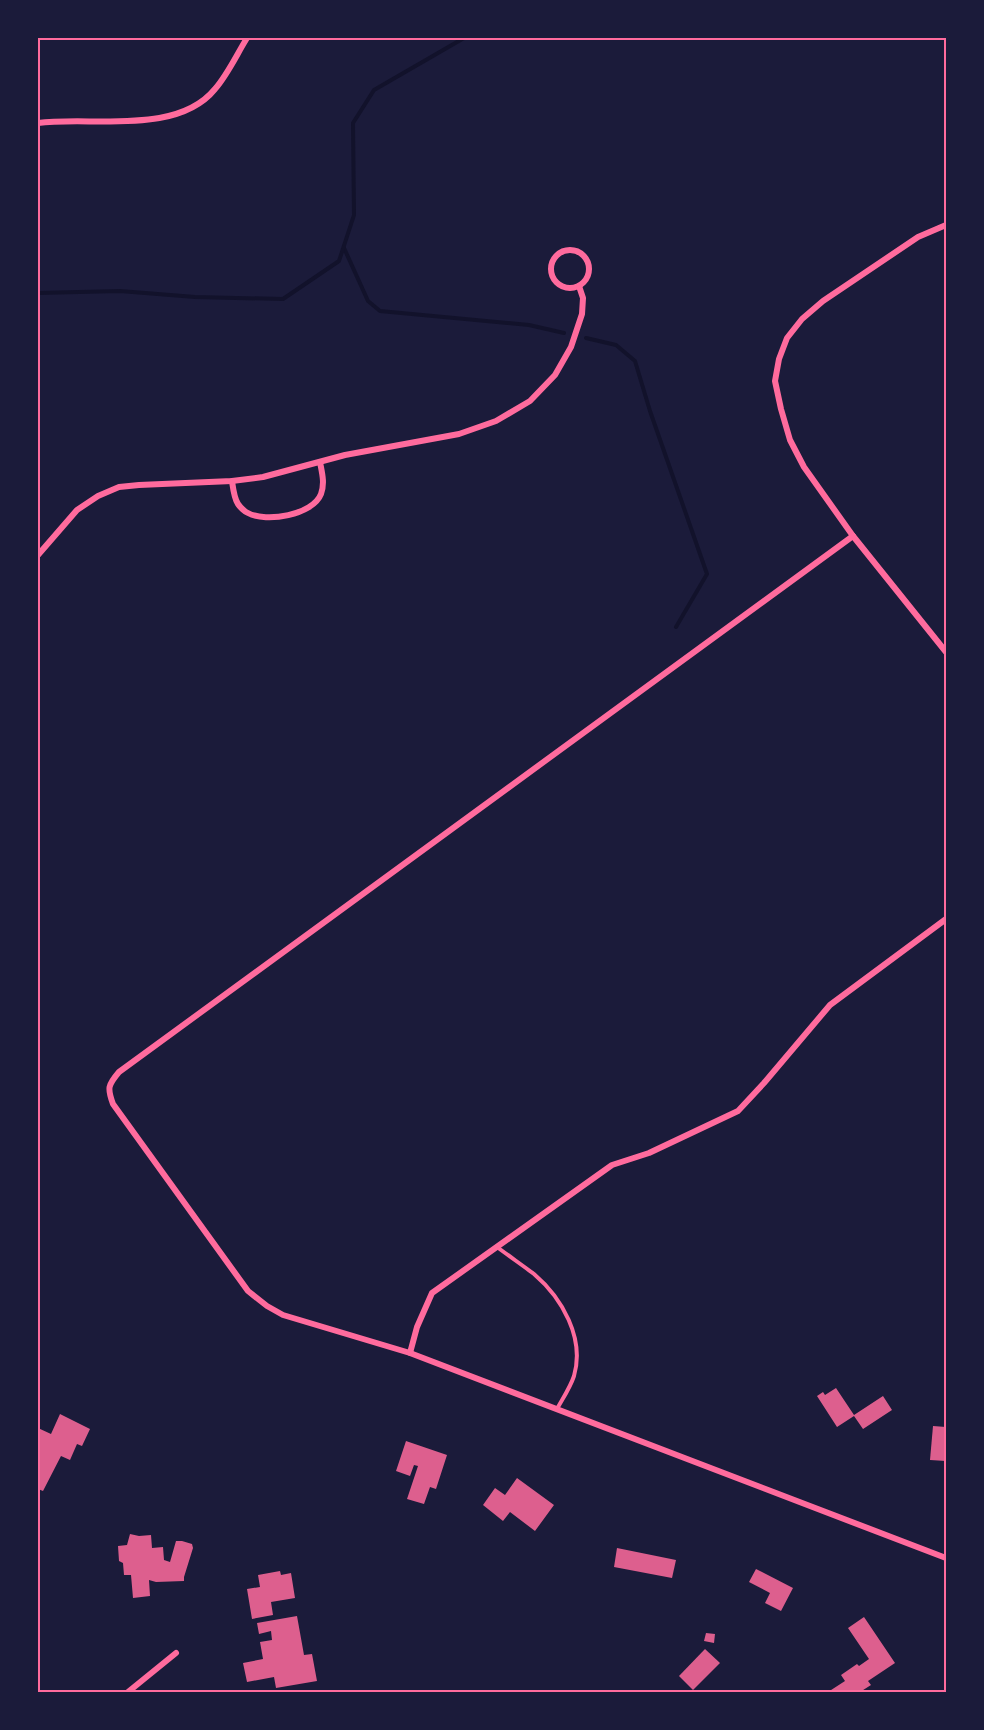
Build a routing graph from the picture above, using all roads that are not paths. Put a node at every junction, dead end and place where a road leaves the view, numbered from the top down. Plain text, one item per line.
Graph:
1 (247, 38) edge
2 (38, 123) edge
3 (946, 225) edge
4 (579, 286) junction
5 (320, 462) junction
6 (232, 481) junction
7 (853, 536) junction
8 (38, 555) edge
9 (946, 652) edge
10 (946, 919) edge
11 (497, 1247) junction
12 (410, 1353) junction
13 (557, 1409) junction
14 (946, 1557) edge
15 (176, 1653) dead end
16 (128, 1692) edge

1 - 2 street
3 - 7 street
4 - 4 street
4 - 5 street
5 - 6 street
5 - 6 street
6 - 8 street
7 - 9 street
7 - 12 street
10 - 11 street
11 - 12 street
11 - 13 lane
12 - 13 street
13 - 14 street
15 - 16 street

